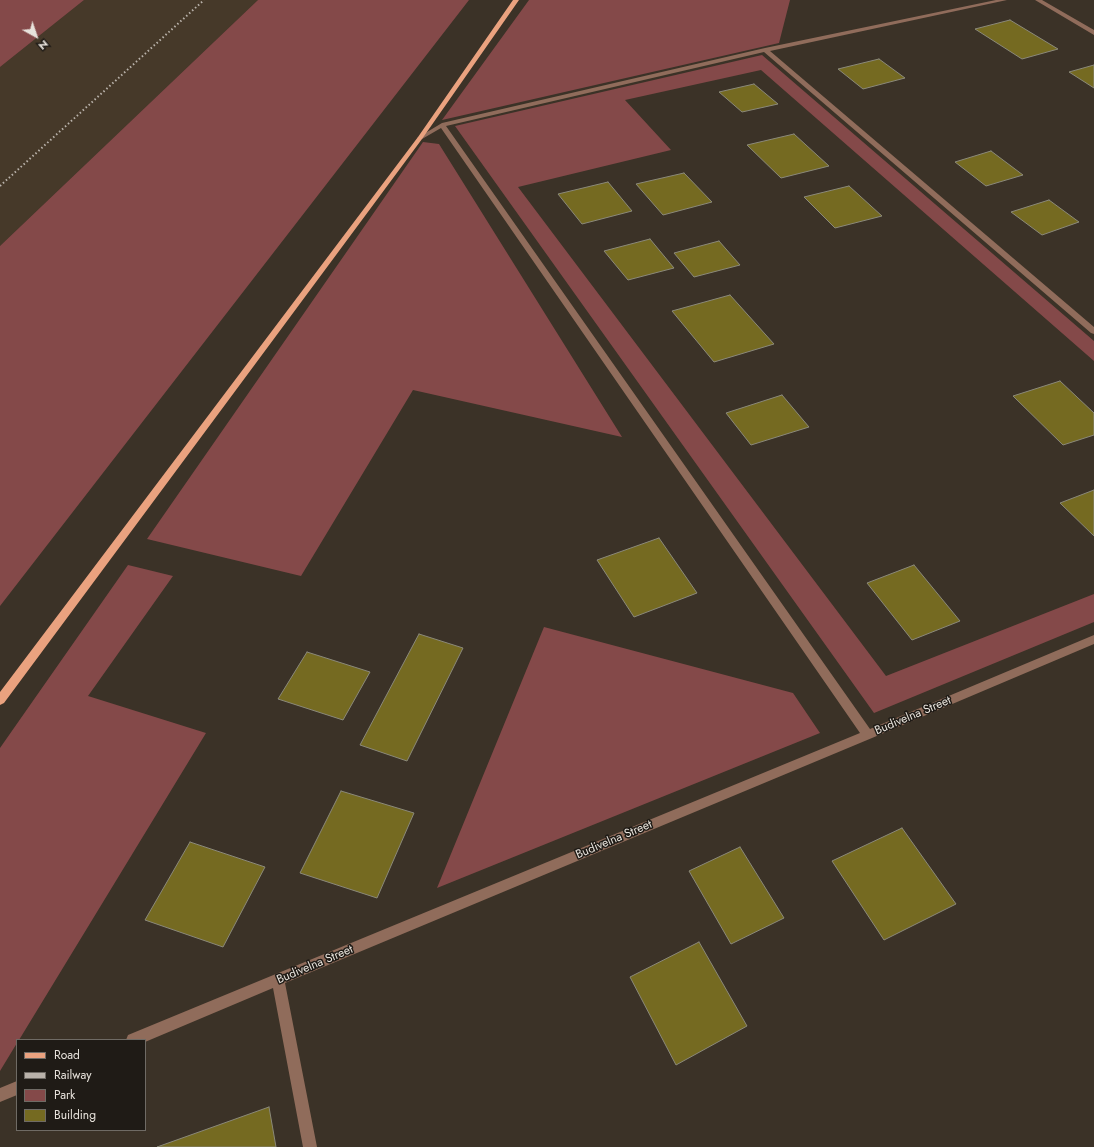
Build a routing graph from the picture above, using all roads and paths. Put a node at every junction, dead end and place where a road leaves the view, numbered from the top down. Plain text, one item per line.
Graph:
1 (516, 0) edge
2 (1004, 0) edge
3 (1038, 0) edge
4 (1094, 34) edge
5 (765, 50) junction
6 (442, 125) junction
7 (420, 138) junction
8 (1094, 331) edge
9 (1094, 639) edge
10 (0, 700) edge
11 (868, 735) junction
12 (278, 980) junction
13 (136, 1039) edge
14 (16, 1088) edge
15 (0, 1095) edge
16 (310, 1147) edge

1 - 7 main road
2 - 5 street
3 - 4 street
5 - 6 street
5 - 8 street
6 - 7 street
6 - 11 street
7 - 10 main road
9 - 11 street, Budivelna Street
11 - 12 street, Budivelna Street
12 - 13 street, Budivelna Street
12 - 16 street
14 - 15 street

